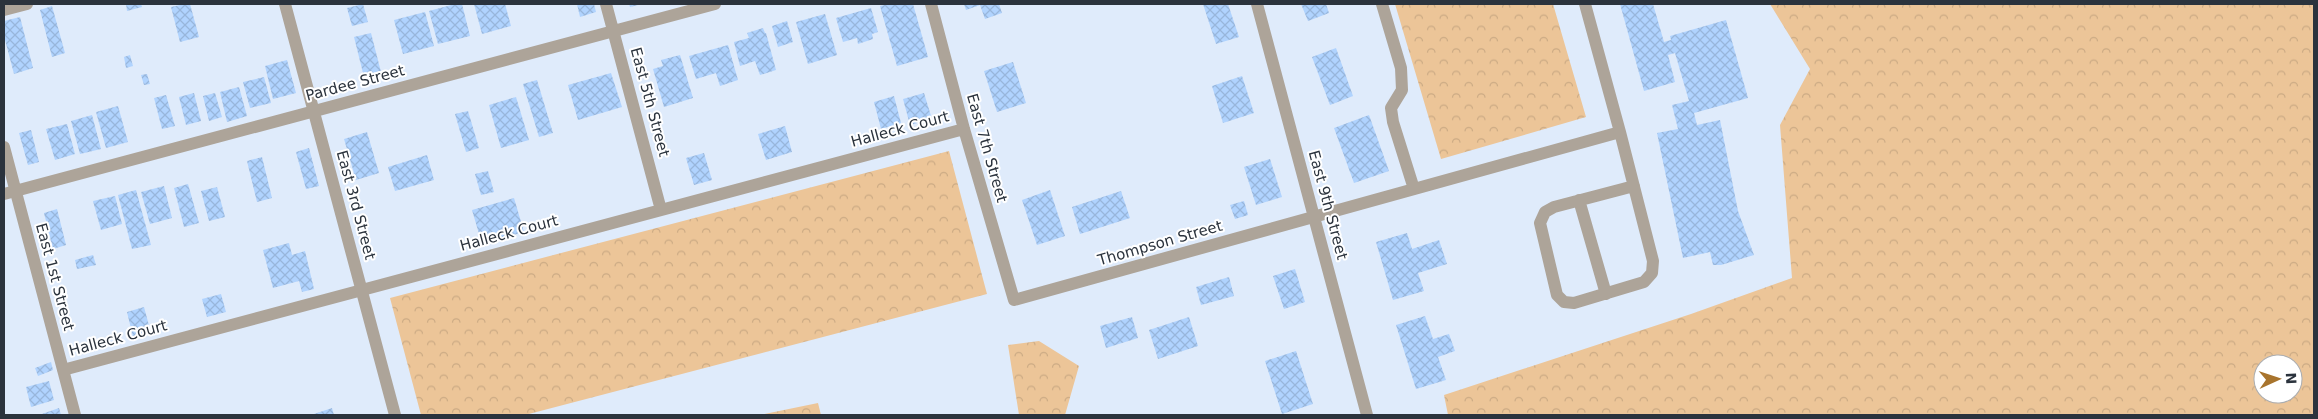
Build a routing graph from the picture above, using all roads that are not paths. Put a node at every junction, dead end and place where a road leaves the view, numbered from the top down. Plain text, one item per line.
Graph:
1 (27, 4) edge
2 (285, 4) edge
3 (606, 4) edge
4 (715, 4) edge
5 (931, 4) edge
6 (1257, 4) edge
7 (1382, 4) edge
8 (1585, 4) edge
9 (4, 10) edge
10 (614, 31) junction
11 (314, 111) junction
12 (964, 128) junction
13 (1620, 132) junction
14 (4, 146) edge
15 (1634, 186) junction
16 (1414, 189) junction
17 (10, 192) edge
18 (1580, 200) junction
19 (661, 210) junction
20 (1314, 217) junction
21 (362, 290) junction
22 (1606, 294) junction
23 (1014, 300) joint
24 (63, 370) junction
25 (75, 415) edge
26 (395, 415) edge
27 (1367, 415) edge

1 - 9 street
2 - 11 street, East 3rd Street
3 - 10 street, East 5th Street
4 - 10 street, Pardee Street
5 - 12 street, East 7th Street
6 - 20 street, East 9th Street
7 - 16 street
8 - 13 street
10 - 11 street, Pardee Street
10 - 19 street, East 5th Street
11 - 17 street, Pardee Street
11 - 21 street, East 3rd Street
12 - 19 street, Halleck Court
12 - 23 street, East 7th Street
13 - 15 street
13 - 16 street, Thompson Street
14 - 17 street, East 1st Street
15 - 18 street
15 - 22 street
16 - 20 street, Thompson Street
17 - 24 street, East 1st Street
18 - 22 street
18 - 22 street
19 - 21 street, Halleck Court
20 - 23 street, Thompson Street
20 - 27 street, East 9th Street
21 - 24 street, Halleck Court
21 - 26 street, East 3rd Street
24 - 25 street, East 1st Street

